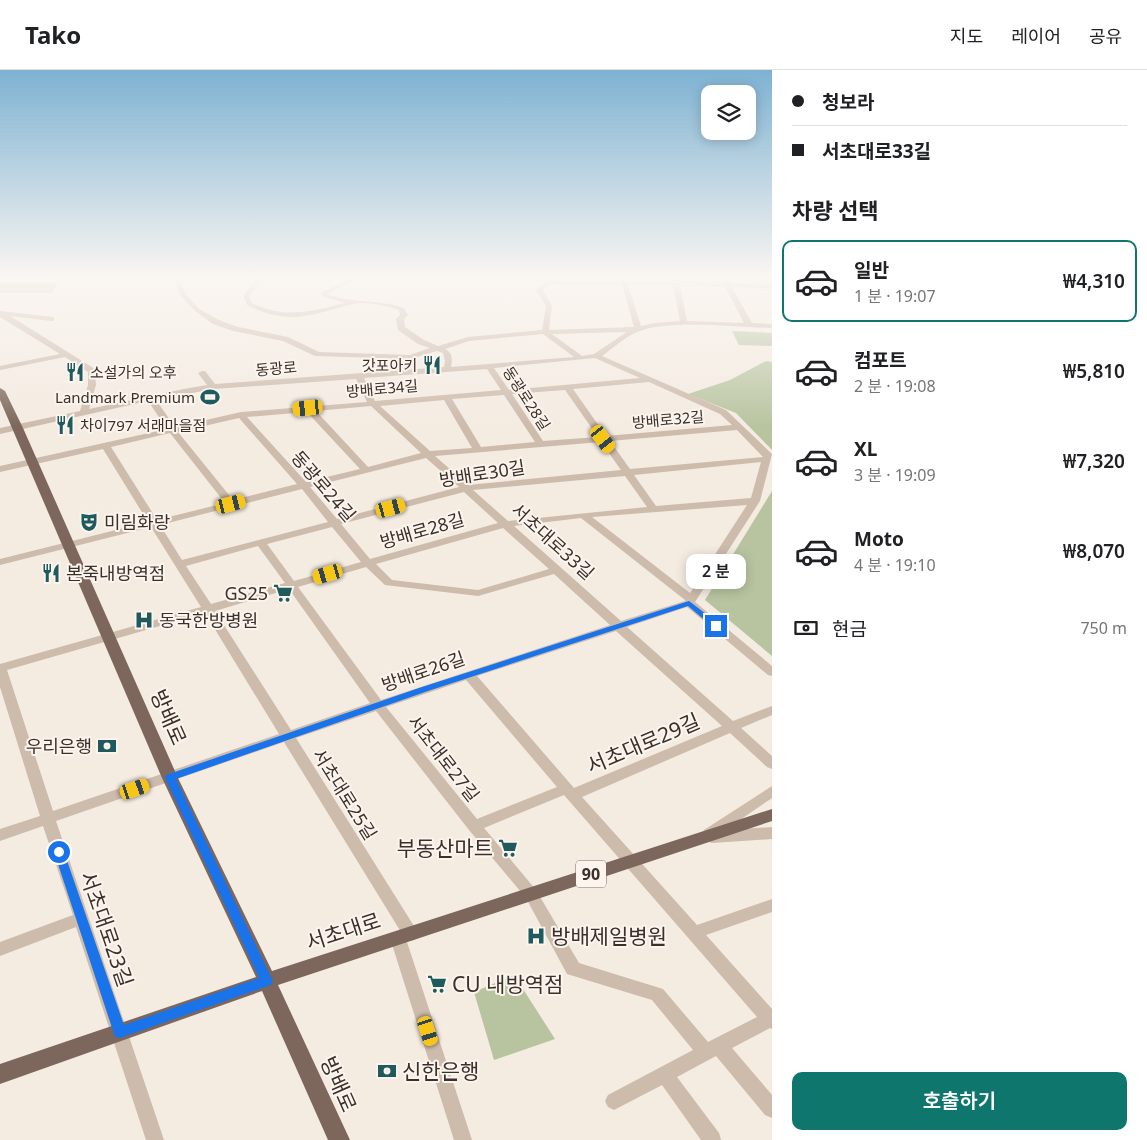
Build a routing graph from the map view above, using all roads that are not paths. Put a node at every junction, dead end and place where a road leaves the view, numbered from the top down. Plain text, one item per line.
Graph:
1 (23, 328) edge
2 (233, 328) edge
3 (400, 328) edge
4 (546, 328) edge
5 (643, 328) edge
6 (638, 329) junction
7 (545, 332) junction
8 (621, 338) junction
9 (439, 348) junction
10 (66, 355) junction
11 (578, 356) junction
12 (596, 356) junction
13 (559, 360) junction
14 (489, 366) junction
15 (0, 368) edge
16 (447, 369) junction
17 (202, 373) dead end
18 (359, 376) junction
19 (649, 380) junction
20 (213, 387) junction
21 (567, 387) junction
22 (0, 391) edge
23 (506, 392) junction
24 (446, 397) junction
25 (150, 399) junction
26 (372, 402) junction
27 (308, 408) junction
28 (84, 413) junction
29 (241, 415) junction
30 (740, 427) junction
31 (18, 428) junction
32 (172, 430) junction
33 (0, 431) edge
34 (603, 439) junction
35 (105, 445) junction
36 (541, 445) junction
37 (478, 450) junction
38 (430, 454) junction
39 (767, 459) junction
40 (32, 462) junction
41 (0, 469) edge
42 (366, 470) junction
43 (627, 472) junction
44 (304, 486) junction
45 (467, 488) junction
46 (754, 501) junction
47 (231, 504) junction
48 (654, 510) junction
49 (583, 515) junction
50 (335, 523) junction
51 (154, 524) junction
52 (506, 524) junction
53 (261, 543) junction
54 (68, 545) junction
55 (0, 562) edge
56 (368, 563) junction
57 (180, 564) junction
58 (557, 570) junction
59 (292, 585) junction
60 (690, 601) junction
61 (208, 608) junction
62 (618, 626) junction
63 (107, 637) junction
64 (0, 668) edge
65 (772, 672) edge
66 (468, 674) junction
67 (378, 705) junction
68 (772, 710) edge
69 (731, 728) junction
70 (288, 736) junction
71 (772, 764) edge
72 (170, 778) junction
73 (772, 791) edge
74 (569, 792) junction
75 (772, 815) edge
76 (48, 818) junction
77 (474, 826) junction
78 (772, 833) edge
79 (0, 835) edge
80 (703, 838) junction
81 (631, 861) junction
82 (531, 894) junction
83 (772, 905) edge
84 (81, 919) junction
85 (694, 933) junction
86 (404, 936) junction
87 (0, 949) edge
88 (267, 981) junction
89 (771, 1019) edge
90 (120, 1032) junction
91 (713, 1049) junction
92 (0, 1074) edge
93 (665, 1075) junction
94 (614, 1101) dead end
95 (772, 1109) edge
96 (155, 1140) edge
97 (339, 1140) edge
98 (463, 1140) edge
99 (712, 1140) edge

1 - 10 street
2 - 9 street
3 - 9 street
4 - 7 street
5 - 6 street, 동광로
6 - 7 street
6 - 8 street, 동광로
7 - 9 street
7 - 11 street
8 - 11 street, 동광로
8 - 12 street, 동광로
9 - 16 street
10 - 15 street
10 - 28 street
11 - 13 street, 동광로
12 - 13 street, 동광로
12 - 19 street
13 - 14 street, 동광로
14 - 16 street, 동광로
14 - 23 street, 동광로28길
16 - 18 street, 동광로
17 - 20 street
18 - 20 street, 동광로
18 - 26 street, 서초대로33길
19 - 21 street, 방배로34길
19 - 30 street
20 - 25 street, 동광로
21 - 23 street, 방배로34길
21 - 34 street
22 - 31 main road, 방배로
23 - 24 street, 방배로34길
23 - 36 street, 동광로28길
24 - 26 street, 방배로34길
24 - 37 street
25 - 28 street, 동광로
25 - 32 street
26 - 27 street, 방배로34길
26 - 38 street, 서초대로33길
27 - 29 street, 방배로34길
27 - 42 street
28 - 31 street, 동광로
29 - 32 street, 방배로34길
29 - 44 street, 동광로24길
30 - 34 street, 방배로32길
30 - 39 street
31 - 33 street, 동광로
31 - 40 main road, 방배로
32 - 35 street, 방배로34길
32 - 47 street
34 - 36 street, 방배로32길
34 - 43 street
35 - 40 street, 방배로34길
35 - 51 street, 서초대로25길
36 - 37 street, 방배로32길
37 - 38 street, 방배로32길
38 - 42 street, 방배로32길
38 - 45 street, 서초대로33길
39 - 43 street, 방배로30길
39 - 46 street
40 - 41 street, 방배로34길
40 - 54 main road, 방배로
42 - 44 street, 방배로32길
43 - 45 street, 방배로30길
43 - 48 street
44 - 47 street, 방배로32길
44 - 50 street, 동광로24길
45 - 50 street, 방배로30길
45 - 52 street, 서초대로33길
46 - 48 street, 방배로28길
46 - 60 street
47 - 51 street, 방배로32길
48 - 49 street, 방배로28길
49 - 52 street, 방배로28길
49 - 60 street
50 - 53 street, 방배로30길
50 - 56 street, 동광로24길
51 - 54 street, 방배로32길
51 - 57 street, 서초대로25길
52 - 56 street, 방배로28길
52 - 58 street, 서초대로33길
53 - 57 street, 방배로30길
53 - 59 street, 서초대로27길
54 - 55 street, 방배로32길
54 - 63 main road, 방배로
56 - 58 street, 동광로24길
56 - 59 street, 방배로28길
57 - 61 street, 서초대로25길
58 - 62 street, 서초대로33길
59 - 61 street, 방배로28길
59 - 67 street, 서초대로27길
60 - 62 street, 방배로26길
60 - 65 street
61 - 63 street, 방배로28길
61 - 70 street, 서초대로25길
62 - 66 street, 방배로26길
62 - 69 street, 서초대로33길
63 - 64 street, 방배로28길
63 - 72 main road, 방배로
64 - 76 street, 서초대로23길
66 - 67 street, 방배로26길
66 - 74 street
67 - 70 street, 방배로26길
67 - 77 street, 서초대로27길
68 - 69 street
69 - 71 street, 서초대로33길
69 - 74 street, 서초대로29길
70 - 72 street, 방배로26길
70 - 86 street, 서초대로25길
72 - 76 street, 방배로26길
72 - 88 main road, 방배로
73 - 80 street, 서초대로
74 - 77 street, 서초대로27길
74 - 81 street
75 - 80 main road, 서초대로 / 90
76 - 79 street, 방배로26길
76 - 84 street, 서초대로23길
77 - 82 street, 서초대로27길
78 - 80 street, 서초대로
80 - 81 main road, 서초대로 / 90
81 - 82 main road, 서초대로 / 90
81 - 85 street
82 - 86 main road, 서초대로 / 90
82 - 91 street, 서초대로27길
83 - 85 street
84 - 87 street
84 - 90 street, 서초대로23길
85 - 89 street
86 - 88 main road, 서초대로 / 90
86 - 98 street, 서초대로25길
88 - 90 main road, 서초대로 / 90
88 - 97 main road, 방배로
89 - 91 street
90 - 92 main road, 서초대로 / 90
90 - 96 street, 서초대로23길
91 - 93 street
91 - 95 street, 서초대로27길
93 - 94 street
93 - 99 street

